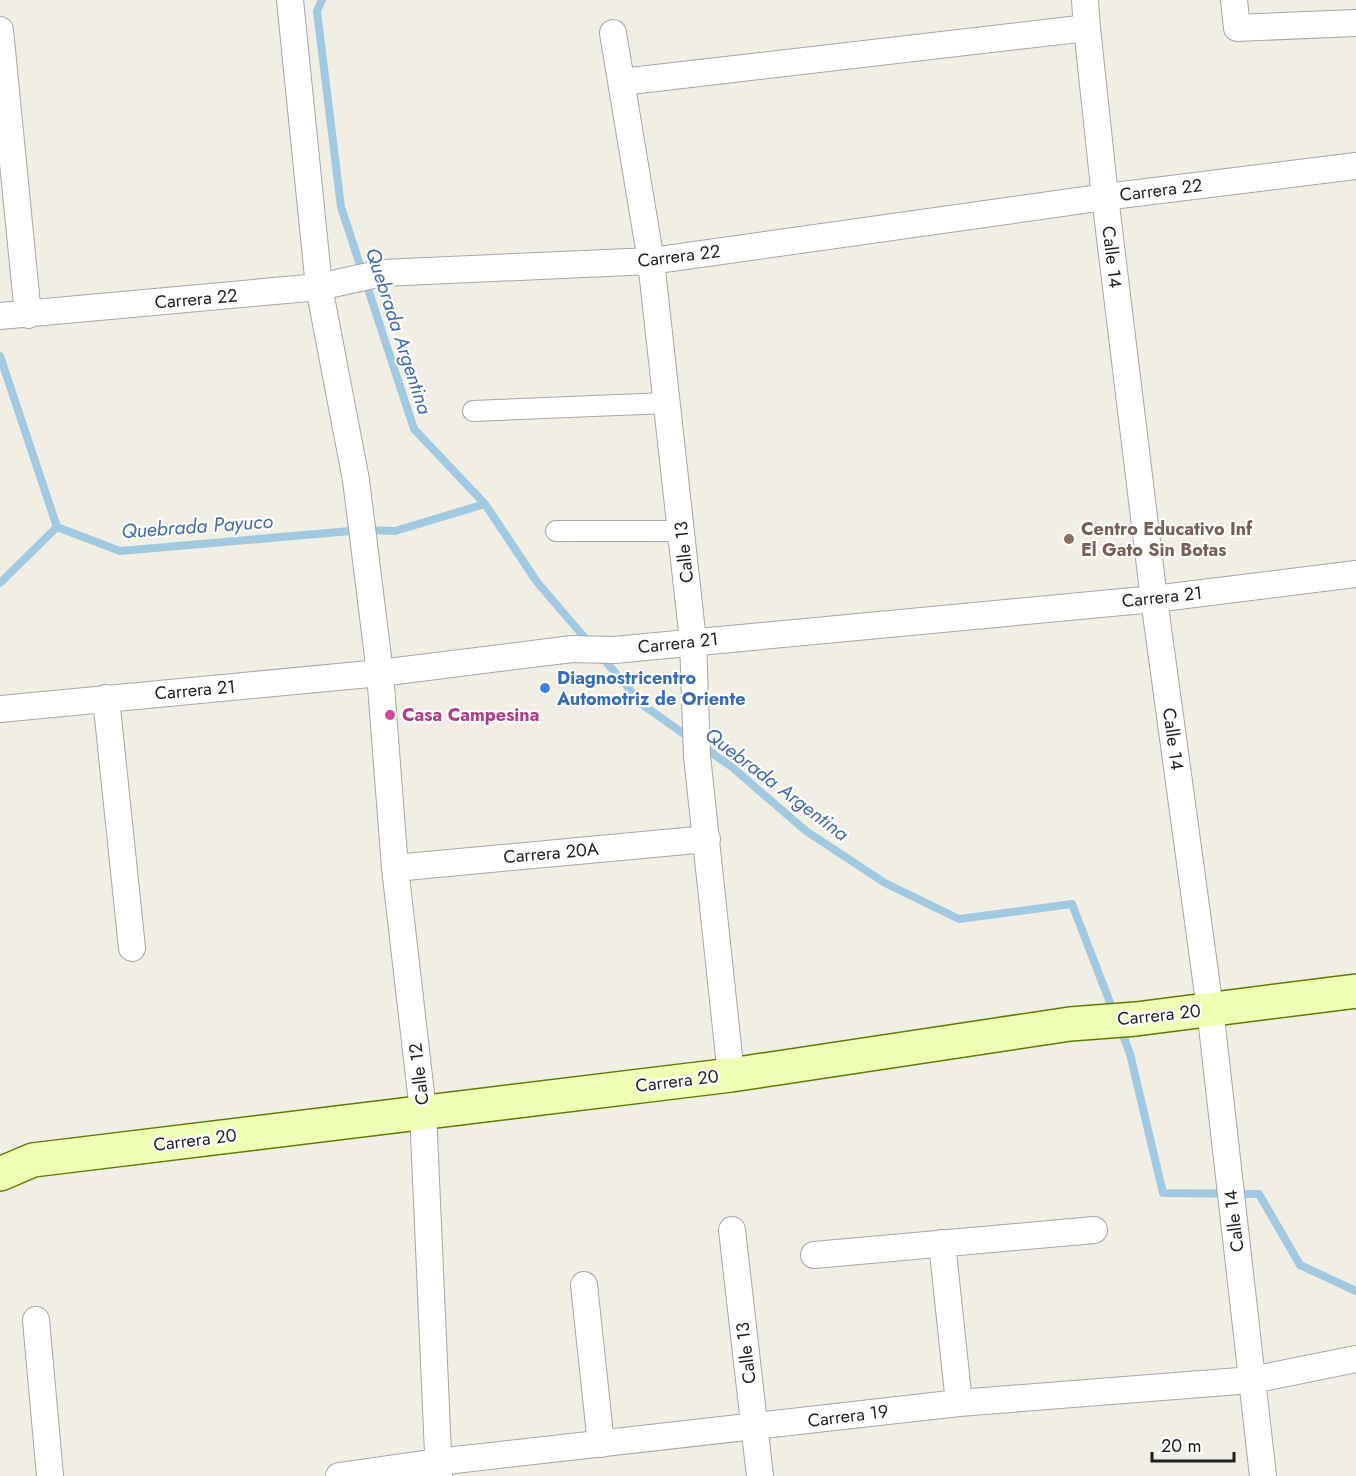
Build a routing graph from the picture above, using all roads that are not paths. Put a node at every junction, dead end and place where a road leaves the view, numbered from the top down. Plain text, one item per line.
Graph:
1 (290, 0) edge
2 (1085, 0) edge
3 (1234, 0) edge
4 (1356, 23) edge
5 (1087, 28) junction
6 (0, 30) edge
7 (613, 33) dead end
8 (622, 82) junction
9 (1356, 166) edge
10 (1105, 197) junction
11 (651, 261) junction
12 (319, 287) junction
13 (11, 315) edge
14 (667, 403) junction
15 (473, 411) dead end
16 (556, 531) dead end
17 (681, 531) junction
18 (1356, 574) edge
19 (1154, 599) junction
20 (693, 641) junction
21 (380, 673) junction
22 (106, 698) junction
23 (0, 709) edge
24 (707, 839) junction
25 (394, 868) junction
26 (132, 948) dead end
27 (1356, 991) edge
28 (1210, 1010) junction
29 (731, 1075) junction
30 (423, 1111) junction
31 (0, 1174) edge
32 (732, 1230) dead end
33 (1094, 1230) dead end
34 (942, 1243) junction
35 (814, 1255) dead end
36 (584, 1285) dead end
37 (36, 1320) dead end
38 (1356, 1359) edge
39 (1252, 1380) junction
40 (959, 1403) junction
41 (754, 1427) junction
42 (601, 1444) junction
43 (438, 1469) edge
44 (51, 1476) edge
45 (339, 1476) edge
46 (760, 1476) edge
47 (1263, 1476) edge

1 - 12 street, Calle 12
2 - 5 street, Calle 14
3 - 4 street
5 - 8 street
5 - 10 street, Calle 14
6 - 13 street
7 - 8 street, Calle 13
8 - 11 street, Calle 13
9 - 10 street, Carrera 22
10 - 11 street, Carrera 22
10 - 19 street, Calle 14
11 - 12 street, Carrera 22
11 - 14 street, Calle 13
12 - 13 street, Carrera 22
12 - 21 street, Calle 12
14 - 15 street
14 - 17 street, Calle 13
16 - 17 street
17 - 20 street, Calle 13
18 - 19 street, Carrera 21
19 - 20 street, Carrera 21
19 - 28 street, Calle 14
20 - 21 street, Carrera 21
20 - 24 street, Calle 13
21 - 22 street, Carrera 21
21 - 25 street, Calle 12
22 - 23 street, Carrera 21
22 - 26 street
24 - 25 street, Carrera 20A
24 - 29 street, Calle 13
25 - 30 street, Calle 12
27 - 28 main road, Carrera 20
28 - 29 main road, Carrera 20
28 - 39 street, Calle 14
29 - 30 main road, Carrera 20
30 - 31 main road, Carrera 20
30 - 43 street, Calle 12
32 - 41 street, Calle 13
33 - 34 street
34 - 35 street
34 - 40 street
36 - 42 street
37 - 44 street
38 - 39 street, Carrera 19
39 - 40 street, Carrera 19
39 - 47 street, Calle 14
40 - 41 street, Carrera 19
41 - 42 street, Carrera 19
41 - 46 street, Calle 13
42 - 43 street, Carrera 19
43 - 45 street, Carrera 19

